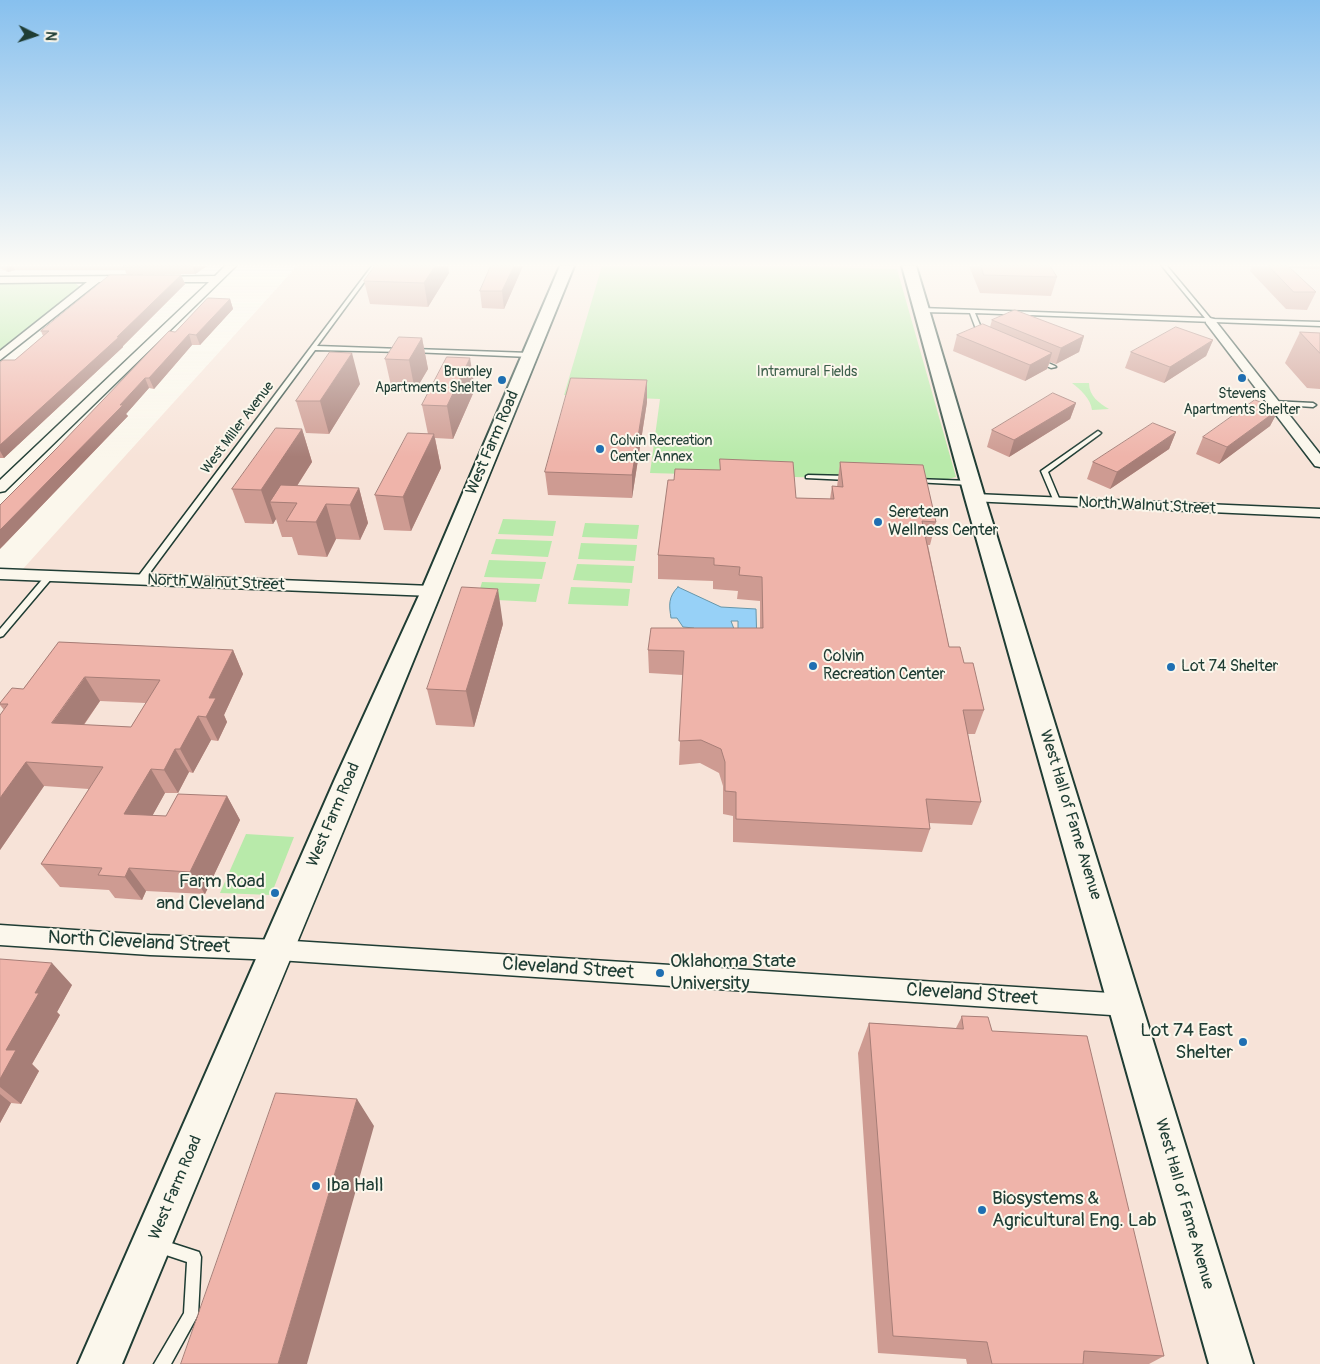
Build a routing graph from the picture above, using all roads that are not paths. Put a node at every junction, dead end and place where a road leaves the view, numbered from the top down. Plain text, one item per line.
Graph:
1 (34, 330) edge
2 (165, 330) edge
3 (327, 330) edge
4 (540, 330) edge
5 (927, 330) edge
6 (979, 330) edge
7 (1216, 330) edge
8 (990, 341) edge
9 (314, 348) junction
10 (530, 355) junction
11 (1026, 356) edge
12 (0, 357) edge
13 (1053, 367) edge
14 (1272, 403) junction
15 (1312, 405) dead end
16 (1098, 433) dead end
17 (1320, 463) edge
18 (808, 477) dead end
19 (856, 479) edge
20 (903, 480) edge
21 (0, 488) edge
22 (973, 490) junction
23 (1057, 503) junction
24 (1320, 513) edge
25 (0, 574) edge
26 (49, 577) junction
27 (140, 580) junction
28 (432, 591) junction
29 (0, 634) edge
30 (0, 935) edge
31 (278, 950) junction
32 (1126, 1005) junction
33 (152, 1244) junction
34 (100, 1364) edge
35 (162, 1364) edge
36 (1232, 1364) edge

1 - 12 street
2 - 21 street
3 - 9 lane, West Miller Avenue
4 - 10 street, West Farm Road
5 - 22 street, West Hall of Fame Avenue
6 - 8 lane
7 - 14 street
9 - 10 lane
9 - 27 lane, West Miller Avenue
10 - 28 street, West Farm Road
11 - 13 lane
14 - 15 lane
14 - 17 street
16 - 23 lane
18 - 19 lane
20 - 22 lane
22 - 23 street, North Walnut Street
22 - 32 street, West Hall of Fame Avenue
23 - 24 street, North Walnut Street
25 - 26 street, North Walnut Street
26 - 27 street, North Walnut Street
26 - 29 lane
27 - 28 street, North Walnut Street
28 - 31 street, West Farm Road
30 - 31 street, North Cleveland Street
31 - 32 street, Cleveland Street
31 - 33 street, West Farm Road
32 - 36 street, West Hall of Fame Avenue
33 - 34 street, West Farm Road
33 - 35 lane

